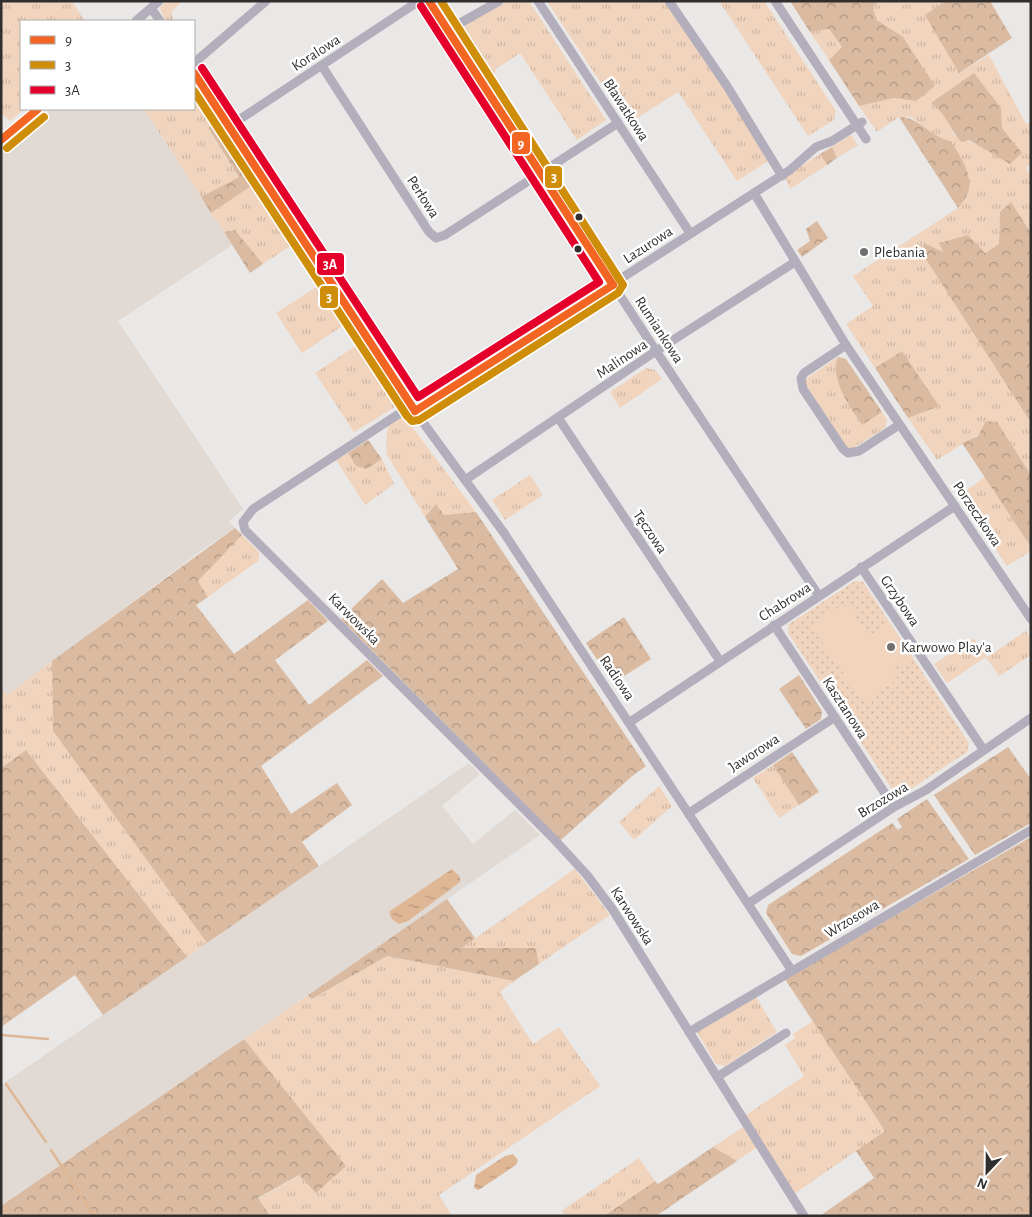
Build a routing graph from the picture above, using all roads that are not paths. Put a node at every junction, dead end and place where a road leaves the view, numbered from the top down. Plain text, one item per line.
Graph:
1 (159, 1) edge
2 (266, 1) edge
3 (419, 1) edge
4 (429, 1) edge
5 (499, 1) edge
6 (538, 1) edge
7 (669, 1) edge
8 (775, 1) edge
9 (151, 8) junction
10 (137, 20) edge
11 (159, 20) edge
12 (448, 30) junction
13 (195, 62) edge
14 (322, 66) junction
15 (195, 76) edge
16 (37, 110) edge
17 (618, 123) junction
18 (859, 124) junction
19 (228, 126) junction
20 (1, 140) edge
21 (866, 140) dead end
22 (540, 173) junction
23 (782, 176) junction
24 (754, 193) junction
25 (690, 234) junction
26 (795, 262) junction
27 (613, 285) junction
28 (846, 345) junction
29 (656, 351) junction
30 (413, 409) junction
31 (558, 419) junction
32 (899, 425) junction
33 (465, 480) junction
34 (955, 506) junction
35 (861, 567) junction
36 (819, 596) junction
37 (1031, 619) edge
38 (774, 625) junction
39 (720, 661) junction
40 (834, 717) junction
41 (1031, 718) edge
42 (630, 722) junction
43 (983, 750) junction
44 (894, 807) junction
45 (689, 813) junction
46 (1031, 830) edge
47 (749, 903) junction
48 (792, 971) junction
49 (688, 1032) junction
50 (786, 1033) dead end
51 (717, 1077) junction
52 (804, 1216) edge

1 - 9 street
2 - 13 street
3 - 14 street, Koralowa
4 - 12 street, Rumiankowa
5 - 12 street
6 - 17 street, Bławatkowa
7 - 23 street
8 - 18 street
9 - 10 street
9 - 11 street
12 - 22 street, Rumiankowa
14 - 19 street, Koralowa
14 - 22 street, Perłowa
15 - 19 street
16 - 20 street
17 - 22 street
17 - 25 street, Bławatkowa
18 - 21 street
18 - 23 street, Lazurowa
19 - 30 street
22 - 27 street, Rumiankowa
23 - 24 street, Lazurowa
24 - 25 street, Lazurowa
24 - 26 street
25 - 27 street, Lazurowa
26 - 28 street, Porzeczkowa
26 - 29 street, Malinowa
27 - 29 street, Rumiankowa
27 - 30 street, Lazurowa
28 - 32 street, Porzeczkowa
28 - 32 street
29 - 31 street, Malinowa
29 - 36 street, Rumiankowa
30 - 33 street, Radiowa
30 - 49 street, Karwowska
31 - 33 street, Malinowa
31 - 39 street, Tęczowa
32 - 34 street, Porzeczkowa
33 - 42 street, Radiowa
34 - 35 street, Chabrowa
34 - 37 street, Porzeczkowa
35 - 36 street, Chabrowa
35 - 43 street, Grzybowa
36 - 38 street, Chabrowa
38 - 39 street, Chabrowa
38 - 40 street, Kasztanowa
39 - 42 street, Chabrowa
40 - 44 street, Kasztanowa
40 - 45 street, Jaworowa
41 - 43 street, Brzozowa
42 - 45 street, Radiowa
43 - 44 street, Brzozowa
44 - 47 street, Brzozowa
45 - 47 street, Radiowa
46 - 48 street, Wrzosowa
47 - 48 street, Radiowa
48 - 49 street, Wrzosowa
49 - 51 street, Karwowska
50 - 51 street
51 - 52 street, Karwowska

